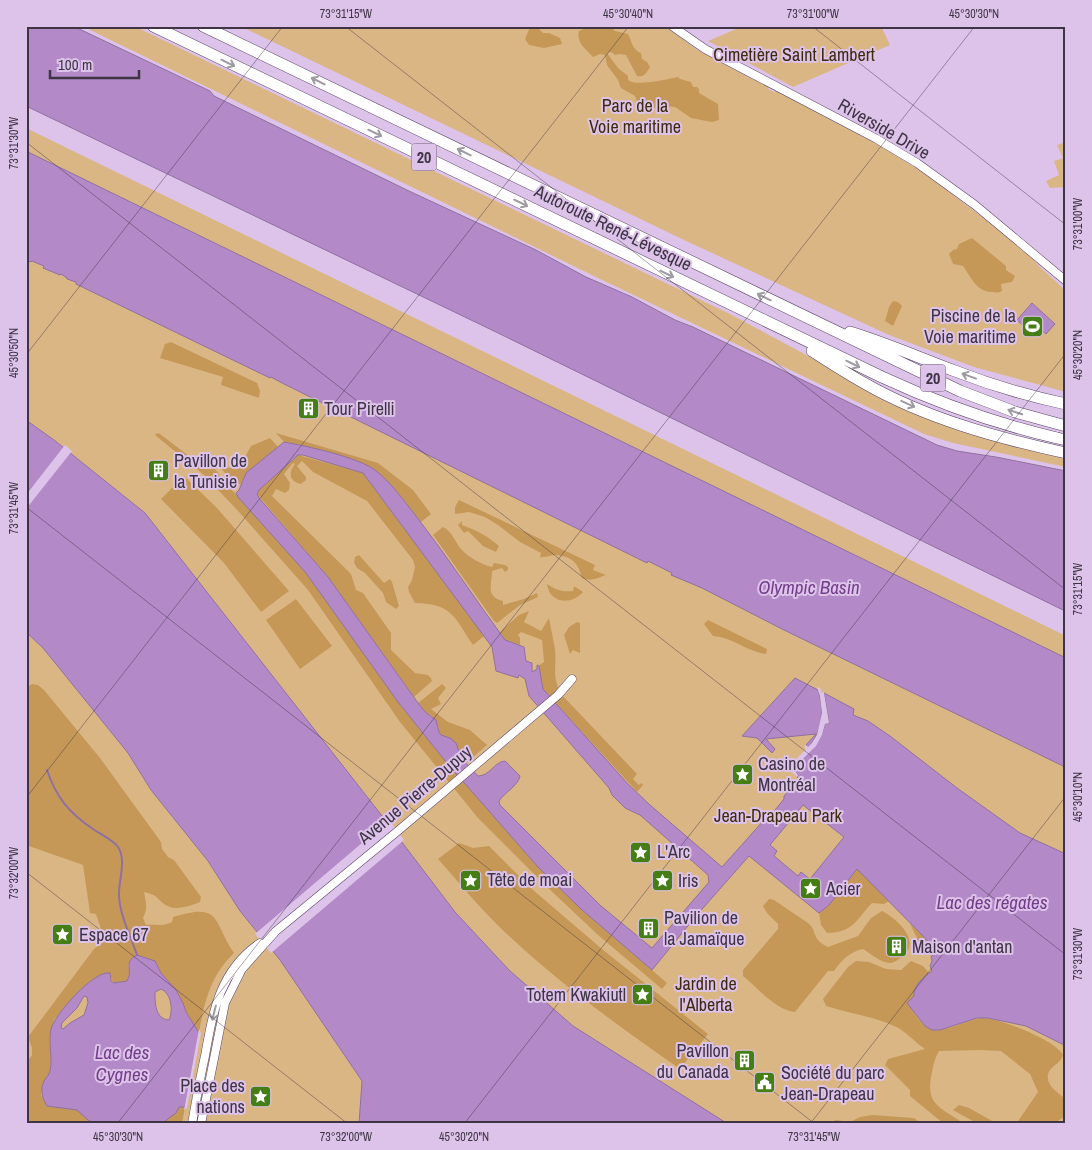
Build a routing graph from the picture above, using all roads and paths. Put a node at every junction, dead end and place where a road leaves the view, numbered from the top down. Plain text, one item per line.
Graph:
1 (153, 26) edge
2 (203, 26) edge
3 (672, 26) edge
4 (1066, 282) edge
5 (808, 318) junction
6 (762, 320) junction
7 (1066, 404) edge
8 (1063, 433) edge
9 (1063, 452) edge
10 (572, 679) dead end
11 (276, 931) junction
12 (192, 1124) edge
13 (201, 1124) edge

1 -> 6 highway, Autoroute René-Lévesque / 20
5 -> 2 highway, Autoroute René-Lévesque / 20
3 - 4 street, Riverside Drive
7 -> 5 highway
8 -> 5 highway, Autoroute René-Lévesque / 20
6 -> 8 highway, Autoroute René-Lévesque / 20
6 -> 9 highway
8 - 9 street
10 - 11 street, Avenue Pierre-Dupuy
11 -> 12 street
11 - 13 street

